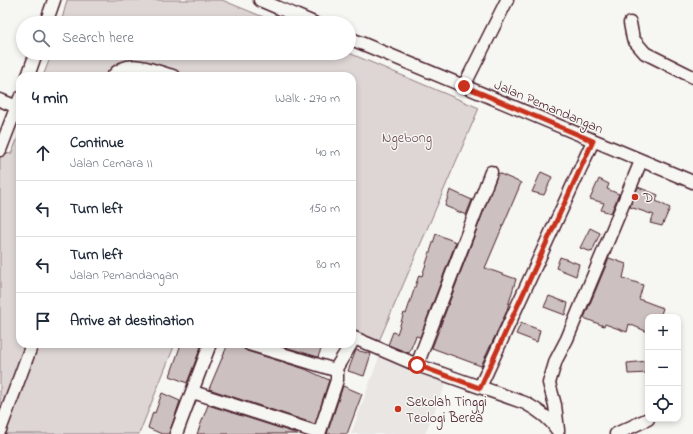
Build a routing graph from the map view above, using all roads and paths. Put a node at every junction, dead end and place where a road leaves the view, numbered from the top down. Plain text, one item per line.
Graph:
1 (54, 0) edge
2 (260, 0) edge
3 (507, 0) edge
4 (48, 16) edge
5 (298, 16) edge
6 (630, 24) dead end
7 (356, 41) edge
8 (34, 60) edge
9 (29, 72) edge
10 (116, 72) edge
11 (158, 72) edge
12 (693, 77) edge
13 (464, 86) junction
14 (0, 100) edge
15 (16, 102) edge
16 (16, 107) edge
17 (593, 141) junction
18 (0, 150) edge
19 (641, 160) junction
20 (491, 172) dead end
21 (693, 182) edge
22 (356, 342) edge
23 (31, 348) edge
24 (209, 348) edge
25 (262, 348) edge
26 (348, 348) edge
27 (417, 365) junction
28 (335, 370) junction
29 (480, 388) junction
30 (193, 392) junction
31 (645, 420) edge
32 (0, 430) edge
33 (559, 432) edge
34 (176, 434) edge
35 (319, 434) edge
36 (616, 434) edge

1 - 4 street
2 - 5 street
3 - 13 street
6 - 12 street
7 - 13 street, Jalan Pemandangan
8 - 9 street
10 - 11 street
13 - 17 street, Jalan Pemandangan
14 - 15 street
16 - 18 street
17 - 19 street, Jalan Pemandangan
17 - 29 street
19 - 21 street, Jalan Pemandangan
19 - 33 street
20 - 27 street
22 - 27 street
23 - 32 street
24 - 30 street
25 - 28 street
26 - 28 street
27 - 29 street
28 - 35 street
29 - 33 street
30 - 34 street
30 - 35 street
31 - 36 street

